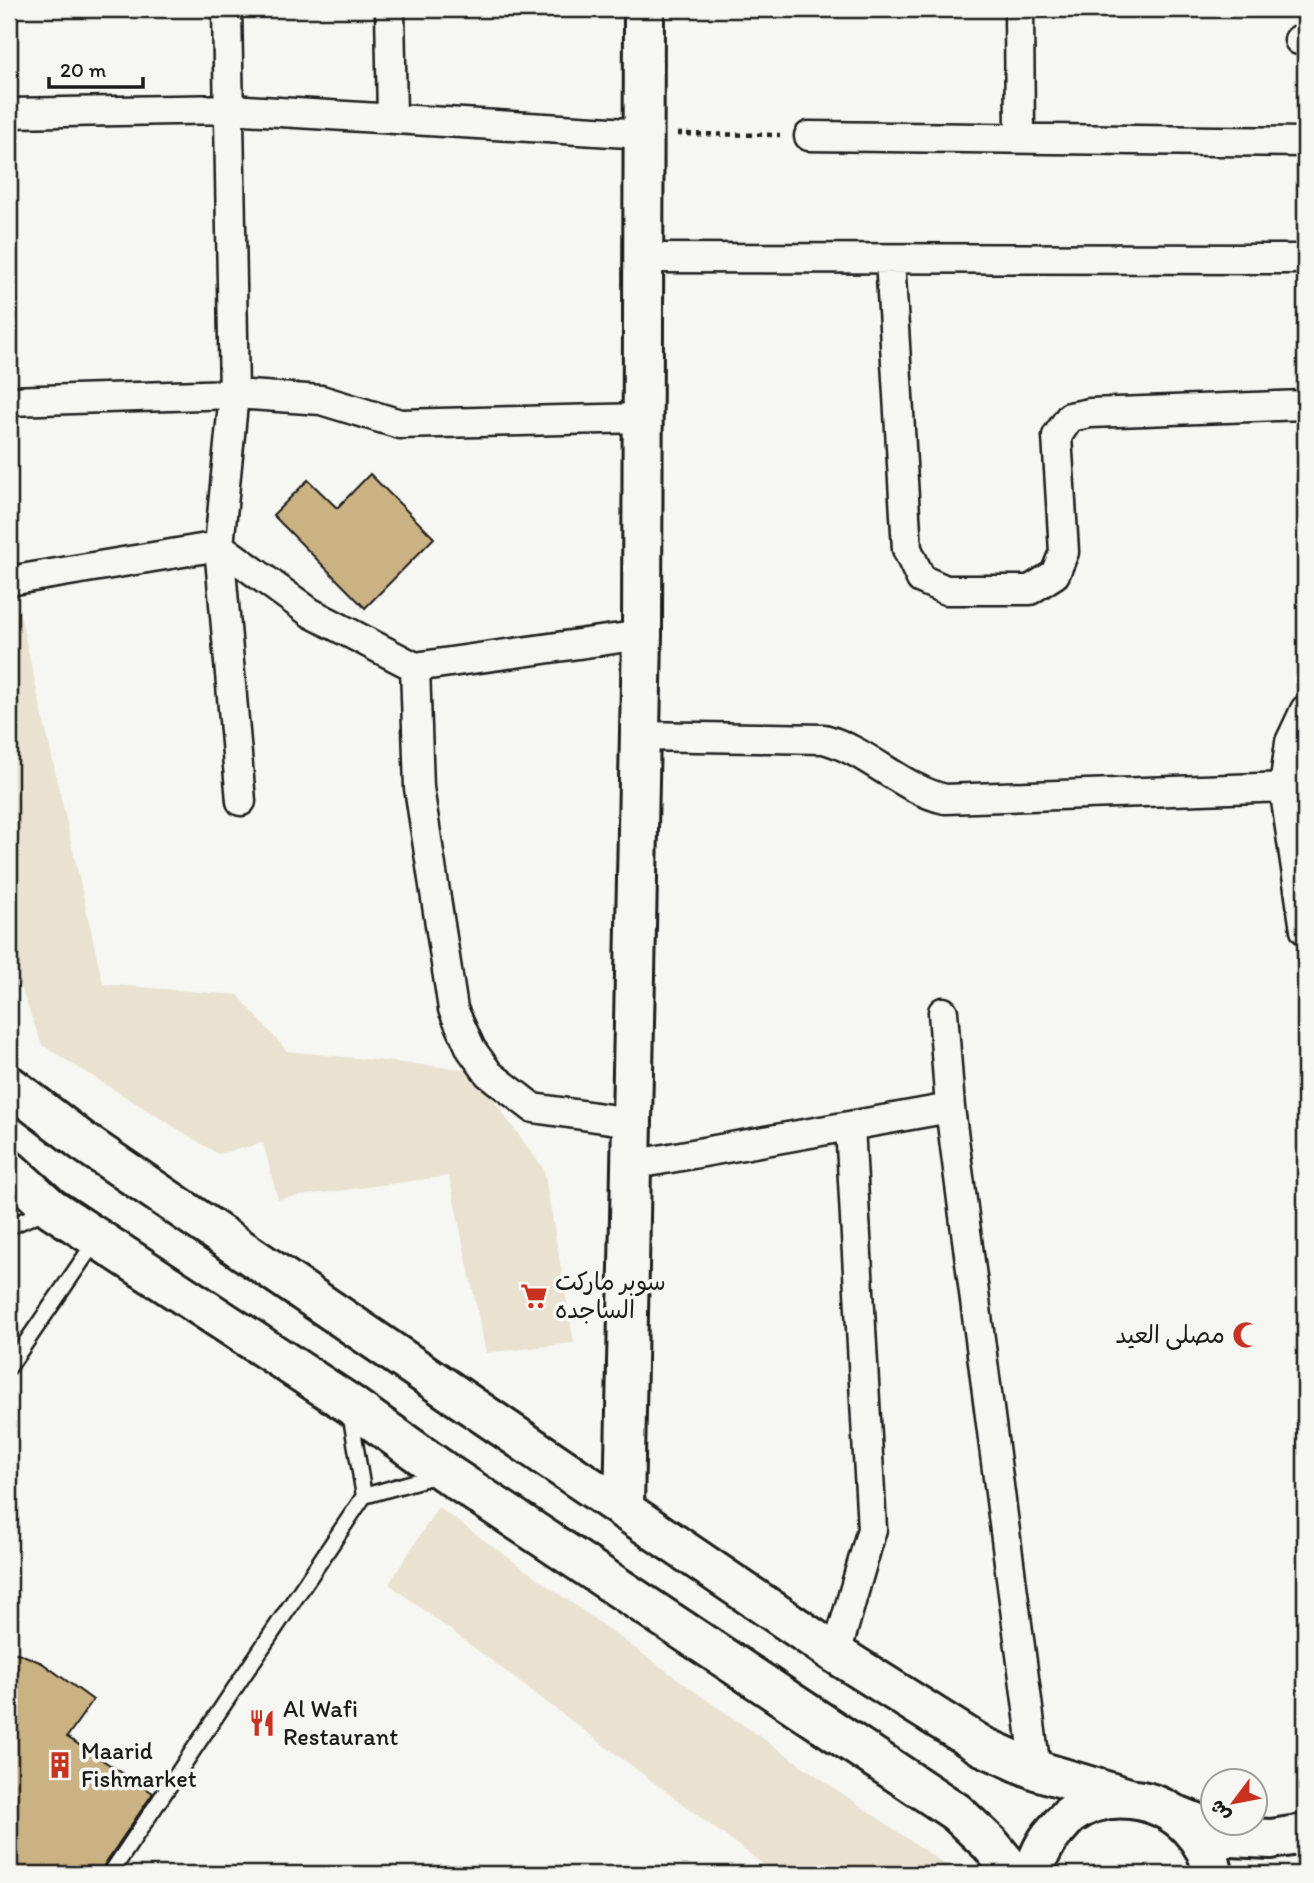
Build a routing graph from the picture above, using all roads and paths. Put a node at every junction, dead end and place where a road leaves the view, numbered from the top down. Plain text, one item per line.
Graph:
1 (227, 9) edge
2 (390, 9) edge
3 (644, 9) edge
4 (1019, 9) edge
5 (229, 109) junction
6 (9, 113) edge
7 (392, 118) junction
8 (645, 134) junction
9 (809, 136) joint
10 (1020, 138) junction
11 (1305, 142) edge
12 (645, 258) junction
13 (890, 259) junction
14 (1305, 259) edge
15 (234, 394) junction
16 (9, 401) edge
17 (1305, 405) edge
18 (644, 418) junction
19 (219, 546) junction
20 (9, 581) edge
21 (642, 635) junction
22 (415, 667) junction
23 (1305, 710) edge
24 (639, 736) junction
25 (1295, 785) edge
26 (241, 801) dead end
27 (1305, 930) edge
28 (943, 1012) dead end
29 (9, 1085) edge
30 (950, 1108) junction
31 (631, 1122) junction
32 (850, 1126) junction
33 (631, 1165) junction
34 (9, 1170) edge
35 (51, 1208) junction
36 (9, 1227) edge
37 (98, 1238) junction
38 (9, 1367) edge
39 (348, 1404) junction
40 (446, 1473) junction
41 (364, 1496) junction
42 (624, 1508) junction
43 (836, 1654) junction
44 (1036, 1770) junction
45 (1129, 1798) junction
46 (1177, 1815) junction
47 (1305, 1834) edge
48 (110, 1874) edge
49 (1015, 1874) edge
50 (1035, 1874) edge
51 (1213, 1874) edge

1 - 5 street
2 - 7 street
3 - 8 main road
4 - 10 street
5 - 6 street
5 - 7 street
5 - 15 street
7 - 8 street
8 - 9 path
8 - 12 main road
9 - 10 street
10 - 11 street
12 - 13 street
12 - 18 main road
13 - 14 street
13 - 17 street
15 - 16 street
15 - 18 street
15 - 19 street
18 - 21 main road
19 - 20 street
19 - 22 street
19 - 26 street
21 - 22 street
21 - 24 main road
22 - 31 street
23 - 25 street
24 - 25 street
24 - 31 main road
25 - 27 street
28 - 30 street
29 - 42 main road
30 - 32 street
30 - 44 street
31 - 33 main road
32 - 33 street
32 - 43 street
33 - 42 main road
34 - 35 main road
35 - 36 lane
35 - 37 main road
37 - 38 lane
37 - 39 main road
39 - 40 main road
39 - 41 lane
40 - 41 lane
40 - 49 main road
41 - 48 lane
42 - 43 main road
43 - 44 main road
44 - 45 main road
45 - 46 main road
45 - 50 main road
46 - 47 main road
46 - 51 main road

